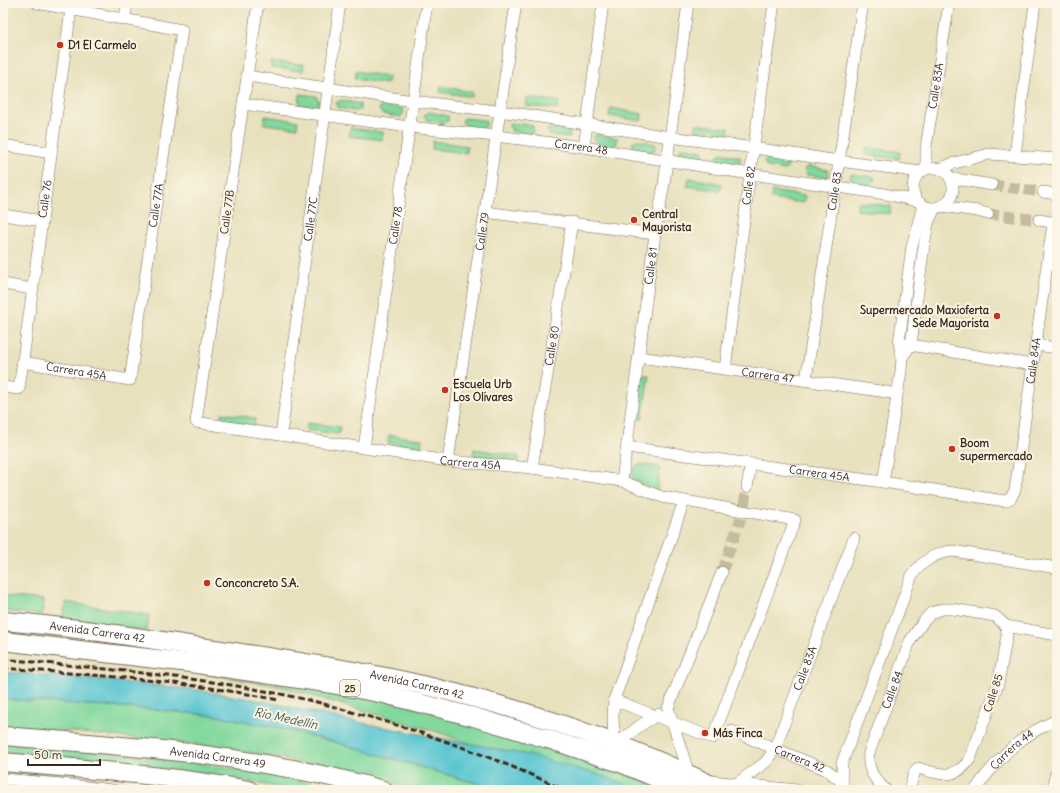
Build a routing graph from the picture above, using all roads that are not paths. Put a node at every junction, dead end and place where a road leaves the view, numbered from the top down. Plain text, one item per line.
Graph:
1 (37, 3) edge
2 (127, 3) edge
3 (258, 3) edge
4 (340, 3) edge
5 (427, 3) edge
6 (516, 3) edge
7 (603, 3) edge
8 (688, 3) edge
9 (774, 3) edge
10 (863, 3) edge
11 (949, 3) edge
12 (1035, 3) edge
13 (71, 9) junction
14 (125, 19) junction
15 (247, 76) junction
16 (328, 88) junction
17 (413, 101) junction
18 (243, 104) junction
19 (500, 111) junction
20 (324, 116) junction
21 (587, 124) junction
22 (409, 127) junction
23 (496, 136) junction
24 (670, 137) junction
25 (3, 145) edge
26 (584, 147) junction
27 (754, 148) junction
28 (51, 153) junction
29 (1015, 155) junction
30 (668, 161) junction
31 (838, 161) junction
32 (1055, 161) edge
33 (940, 169) junction
34 (923, 170) junction
35 (750, 174) junction
36 (950, 178) junction
37 (992, 185) tunnel mouth
38 (835, 187) junction
39 (1043, 192) tunnel mouth
40 (1057, 194) edge
41 (920, 203) junction
42 (938, 207) junction
43 (484, 212) junction
44 (988, 214) tunnel mouth
45 (3, 215) edge
46 (1039, 220) tunnel mouth
47 (42, 221) junction
48 (572, 222) junction
49 (1055, 223) edge
50 (655, 234) junction
51 (3, 284) edge
52 (32, 289) junction
53 (899, 343) junction
54 (911, 345) junction
55 (1036, 345) junction
56 (1057, 348) edge
57 (639, 357) junction
58 (902, 358) junction
59 (22, 362) junction
60 (1033, 365) junction
61 (725, 369) junction
62 (130, 380) joint
63 (806, 380) junction
64 (3, 387) edge
65 (897, 394) junction
66 (196, 422) joint
67 (281, 435) junction
68 (626, 446) junction
69 (364, 448) junction
70 (448, 461) junction
71 (751, 464) junction
72 (532, 468) junction
73 (622, 481) junction
74 (883, 482) junction
75 (747, 487) tunnel mouth
76 (1011, 498) joint
77 (684, 501) junction
78 (854, 538) dead end
79 (1057, 568) edge
80 (722, 572) tunnel mouth
81 (3, 621) edge
82 (1006, 626) junction
83 (1057, 635) edge
84 (3, 639) edge
85 (225, 650) junction
86 (614, 700) junction
87 (668, 708) junction
88 (655, 716) junction
89 (1057, 720) edge
90 (672, 722) junction
91 (732, 731) dead end
92 (3, 736) edge
93 (615, 743) junction
94 (774, 748) junction
95 (3, 762) edge
96 (1057, 776) edge
97 (3, 779) edge
98 (692, 781) edge
99 (844, 786) edge
100 (729, 787) edge
101 (112, 790) edge
102 (249, 790) edge
103 (383, 790) edge
104 (797, 790) edge
105 (886, 790) edge
106 (909, 790) edge
107 (975, 790) edge
108 (1055, 790) edge

1 - 13 street
2 - 14 street
3 - 15 street, Calle 77B
4 - 16 street, Calle 77C
5 - 17 street, Calle 78
6 - 19 street, Calle 79
7 - 21 street
8 - 24 street, Calle 81
9 - 27 street, Calle 82
10 - 31 street, Calle 83
11 - 34 street, Calle 83A
12 - 29 street
13 - 14 street
13 - 28 street, Calle 76
14 - 62 street, Calle 77A
15 - 16 street
15 - 18 street, Calle 77B
16 - 17 street
16 - 20 street, Calle 77C
17 - 19 street
17 - 22 street, Calle 78
18 - 20 street, Carrera 48
18 - 66 street, Calle 77B
19 - 21 street
19 - 23 street, Calle 79
20 - 22 street, Carrera 48
20 - 67 street, Calle 77C
21 - 24 street
21 - 26 street
22 - 23 street, Carrera 48
22 - 69 street, Calle 78
23 - 26 street, Carrera 48
23 - 43 street, Calle 79
24 - 27 street
24 - 30 street, Calle 81
25 - 28 street
26 - 30 street, Carrera 48
27 - 31 street
27 - 35 street, Calle 82
28 - 47 street, Calle 76
29 - 32 street
29 - 33 street
30 - 35 street, Carrera 48
30 - 50 street, Calle 81
31 - 34 street
31 - 38 street, Calle 83
33 - 34 street
33 - 36 street
34 - 41 street
35 - 38 street, Carrera 48
35 - 61 street, Calle 82
36 - 37 street
36 - 42 street
38 - 41 street, Carrera 48
38 - 63 street, Calle 83
39 - 40 street
41 - 42 street
41 - 53 street
42 - 44 street
42 - 54 street
43 - 48 street
43 - 70 street, Calle 79
45 - 47 street
46 - 49 street
47 - 52 street, Calle 76
48 - 50 street
48 - 72 street, Calle 80
49 - 55 street, Calle 84A
50 - 57 street, Calle 81
51 - 52 street
52 - 59 street, Calle 76
53 - 54 street
53 - 58 street
54 - 58 street
54 - 60 street
55 - 56 street
55 - 60 street, Calle 84A
57 - 61 street, Carrera 47
57 - 68 street, Calle 81
58 - 65 street
59 - 62 street, Carrera 45A
59 - 64 street, Calle 76
60 - 76 street, Calle 84A
61 - 63 street, Carrera 47
63 - 65 street, Carrera 47
65 - 74 street
66 - 67 street, Carrera 45A
67 - 69 street, Carrera 45A
68 - 71 street, Carrera 45A
68 - 73 street, Calle 81
69 - 70 street, Carrera 45A
70 - 72 street, Carrera 45A
71 - 74 street, Carrera 45A
71 - 75 street
72 - 73 street, Carrera 45A
73 - 77 street, Carrera 45A
74 - 76 street, Carrera 45A
77 - 86 street
77 - 90 street, Carrera 45A
78 - 94 street, Calle 83A
79 - 99 street
80 - 87 street
81 - 85 highway, Avenida Carrera 42 / 25
82 - 83 street
82 - 105 street, Calle 84
82 - 106 street, Calle 85
84 - 85 highway
84 - 98 highway, Avenida Carrera 42 / 25
85 - 93 highway, Avenida Carrera 42 / 25
86 - 88 street
86 - 93 street
87 - 88 street
87 - 90 street
88 - 90 street
88 - 93 street
89 - 107 street, Carrera 44
90 - 98 street
91 - 94 street, Carrera 42
92 - 103 highway, Avenida Carrera 49
93 - 98 highway, Avenida Carrera 42 / 25
94 - 99 street, Carrera 42
94 - 100 street, Calle 83A
95 - 102 highway
96 - 108 main road
97 - 101 street
98 - 100 highway, Avenida Carrera 42 / 25
100 - 104 street

